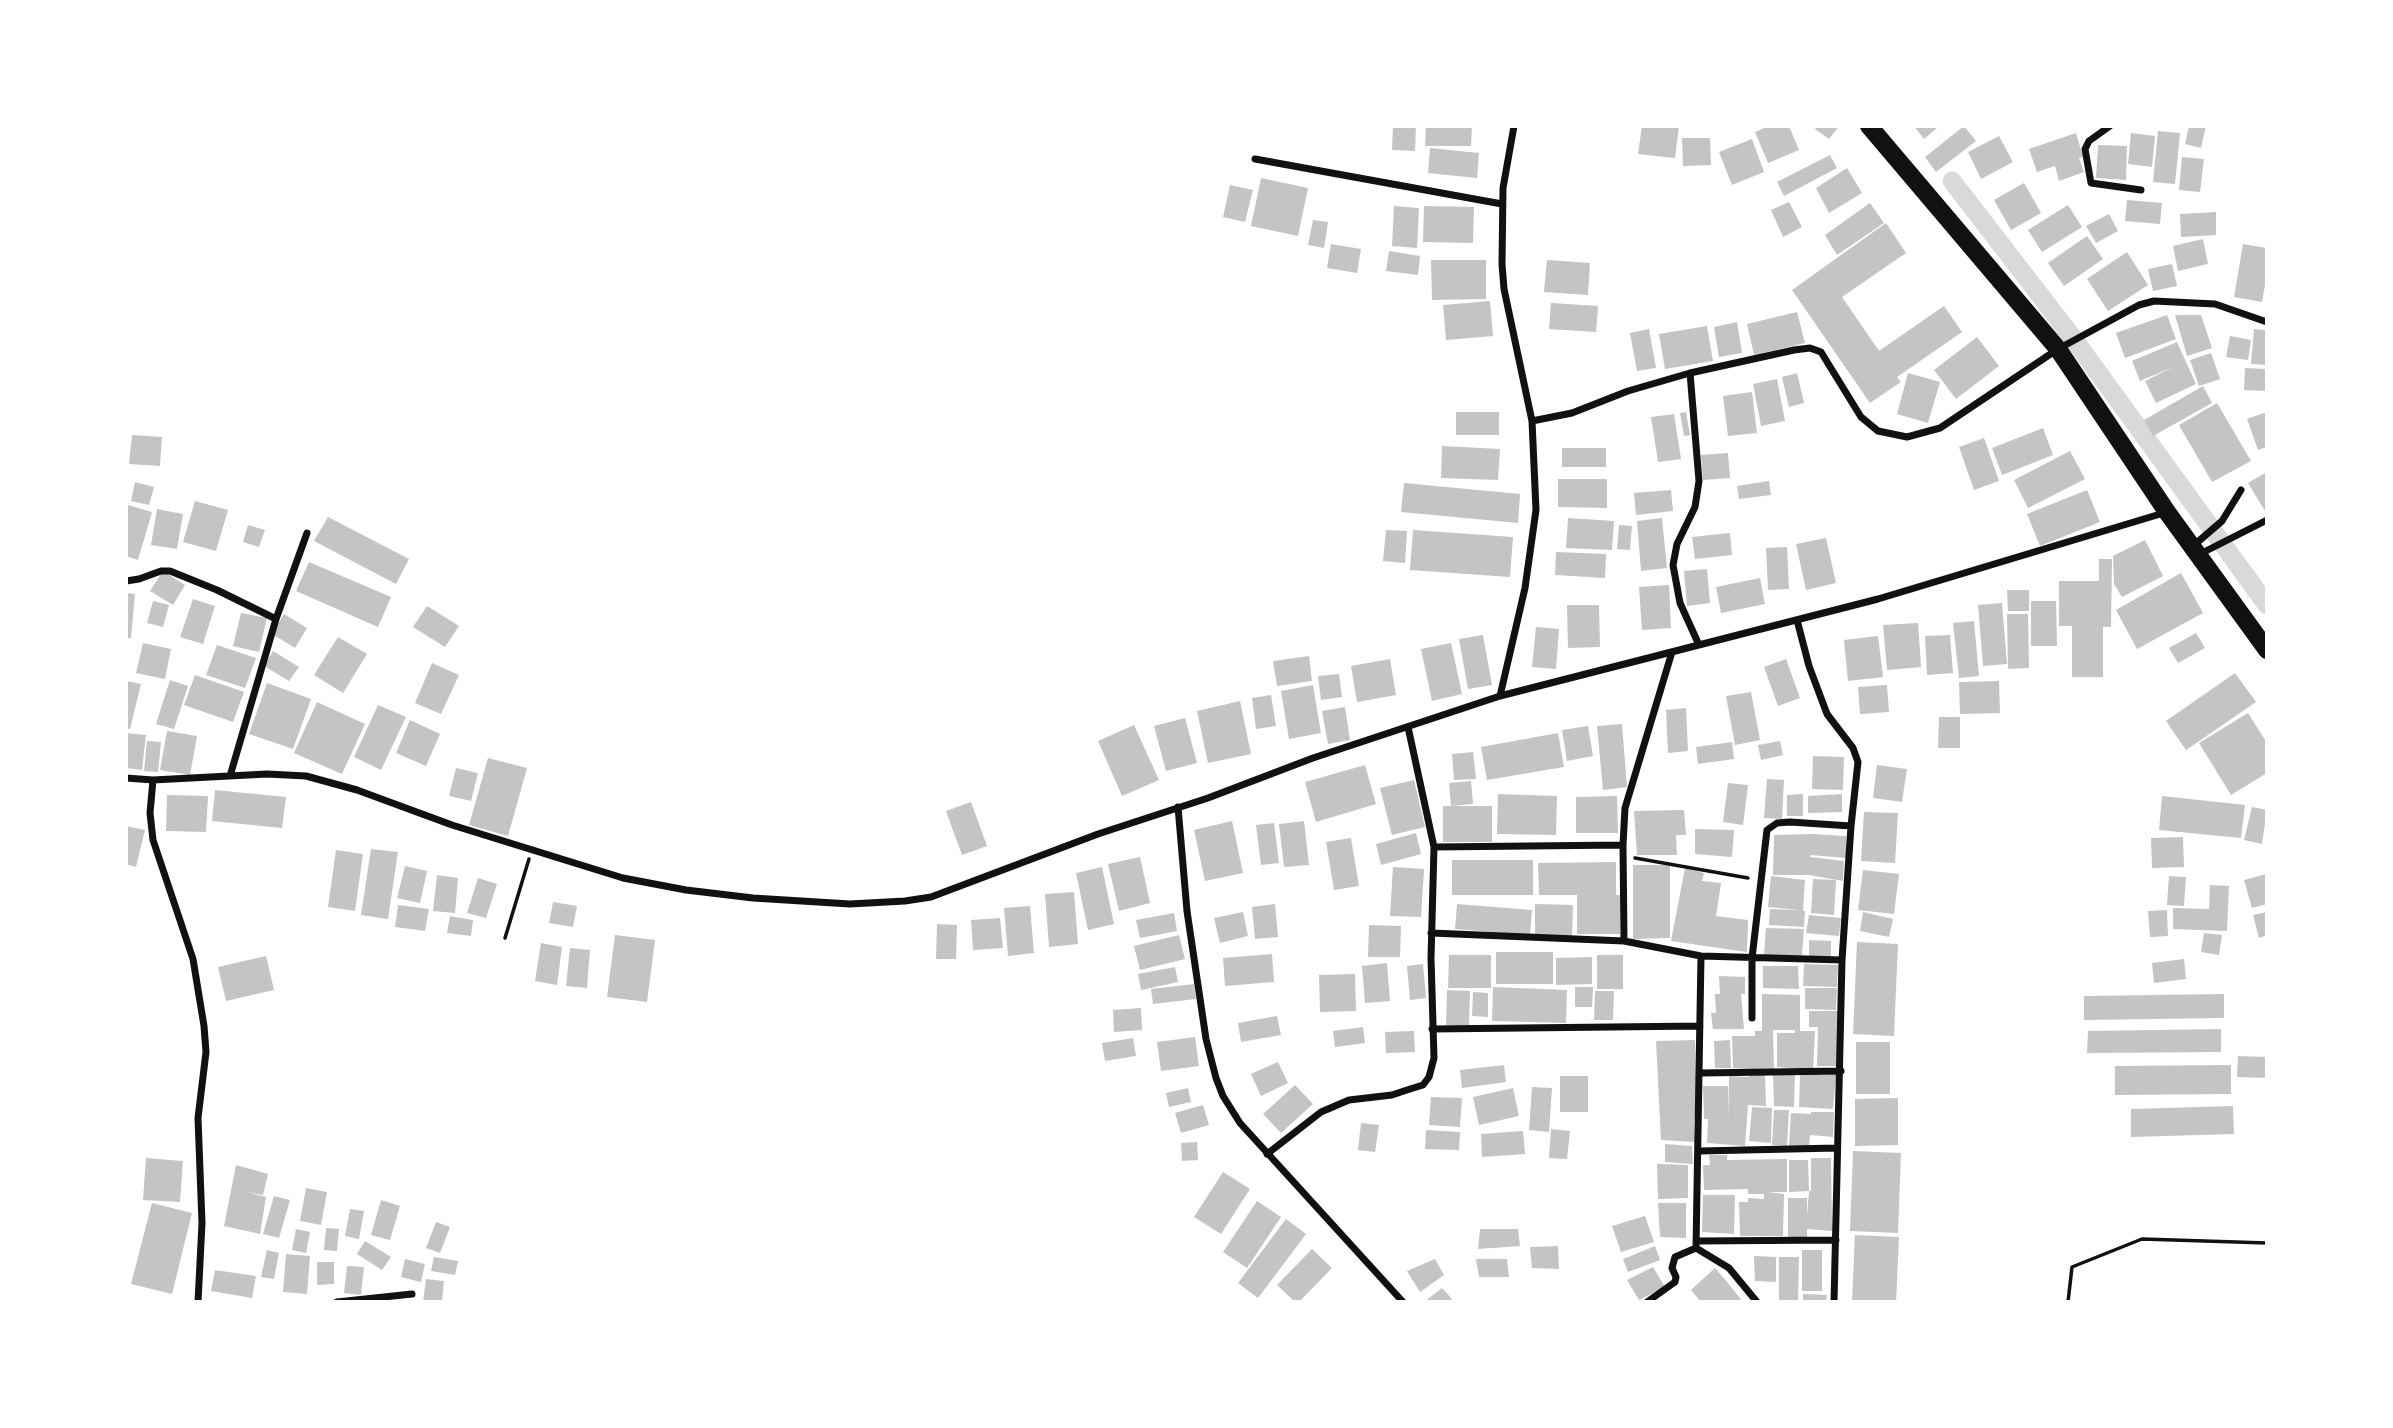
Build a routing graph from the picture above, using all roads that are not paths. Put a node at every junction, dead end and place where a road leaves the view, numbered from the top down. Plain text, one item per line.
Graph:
1 (1514, 126) edge
2 (1869, 126) edge
3 (2110, 126) edge
4 (1255, 159) dead end
5 (2141, 190) dead end
6 (1502, 204) junction
7 (2267, 322) edge
8 (2065, 345) junction
9 (1690, 373) junction
10 (1532, 421) junction
11 (2241, 490) dead end
12 (2167, 512) junction
13 (2267, 520) edge
14 (307, 533) dead end
15 (2202, 547) junction
16 (126, 581) edge
17 (276, 619) junction
18 (1797, 620) junction
19 (1699, 645) junction
20 (2267, 650) edge
21 (1672, 652) junction
22 (1500, 696) junction
23 (1408, 727) junction
24 (230, 776) junction
25 (126, 778) edge
26 (153, 780) junction
27 (1178, 807) junction
28 (1851, 826) junction
29 (1622, 845) junction
30 (1434, 847) junction
31 (1431, 933) junction
32 (1624, 941) junction
33 (1701, 956) junction
34 (1752, 958) junction
35 (1842, 960) junction
36 (1752, 1018) dead end
37 (1700, 1026) junction
38 (1432, 1029) junction
39 (1841, 1071) junction
40 (1700, 1073) junction
41 (1837, 1148) junction
42 (1699, 1151) junction
43 (1267, 1154) junction
44 (1836, 1240) junction
45 (1696, 1245) junction
46 (412, 1294) dead end
47 (198, 1302) edge
48 (337, 1302) edge
49 (1403, 1302) edge
50 (1647, 1302) edge
51 (1757, 1302) edge
52 (1834, 1302) edge

1 - 6 street
2 - 8 highway
3 - 5 street
4 - 6 street
6 - 10 street
7 - 8 street
8 - 9 street
8 - 12 highway
9 - 10 street
9 - 19 street
10 - 22 street
11 - 15 street
12 - 15 highway
12 - 18 street
13 - 15 street
14 - 17 street
15 - 20 highway
16 - 17 street
17 - 24 street
18 - 19 street
18 - 28 street
19 - 21 street
21 - 22 street
21 - 29 street
22 - 23 street
23 - 27 street
23 - 30 street
24 - 26 street
24 - 27 street
25 - 26 street
26 - 47 street
27 - 43 street
28 - 34 street
28 - 35 street
29 - 30 street
29 - 32 street
30 - 31 street
31 - 32 street
31 - 38 street
32 - 33 street
33 - 34 street
33 - 37 street
34 - 35 street
34 - 36 street
35 - 39 street
37 - 38 street
37 - 40 street
38 - 43 street
39 - 40 street
39 - 41 street
40 - 42 street
41 - 42 street
41 - 44 street
42 - 45 street
43 - 49 street
44 - 45 street
44 - 52 street
45 - 50 street
45 - 51 street
46 - 48 street

